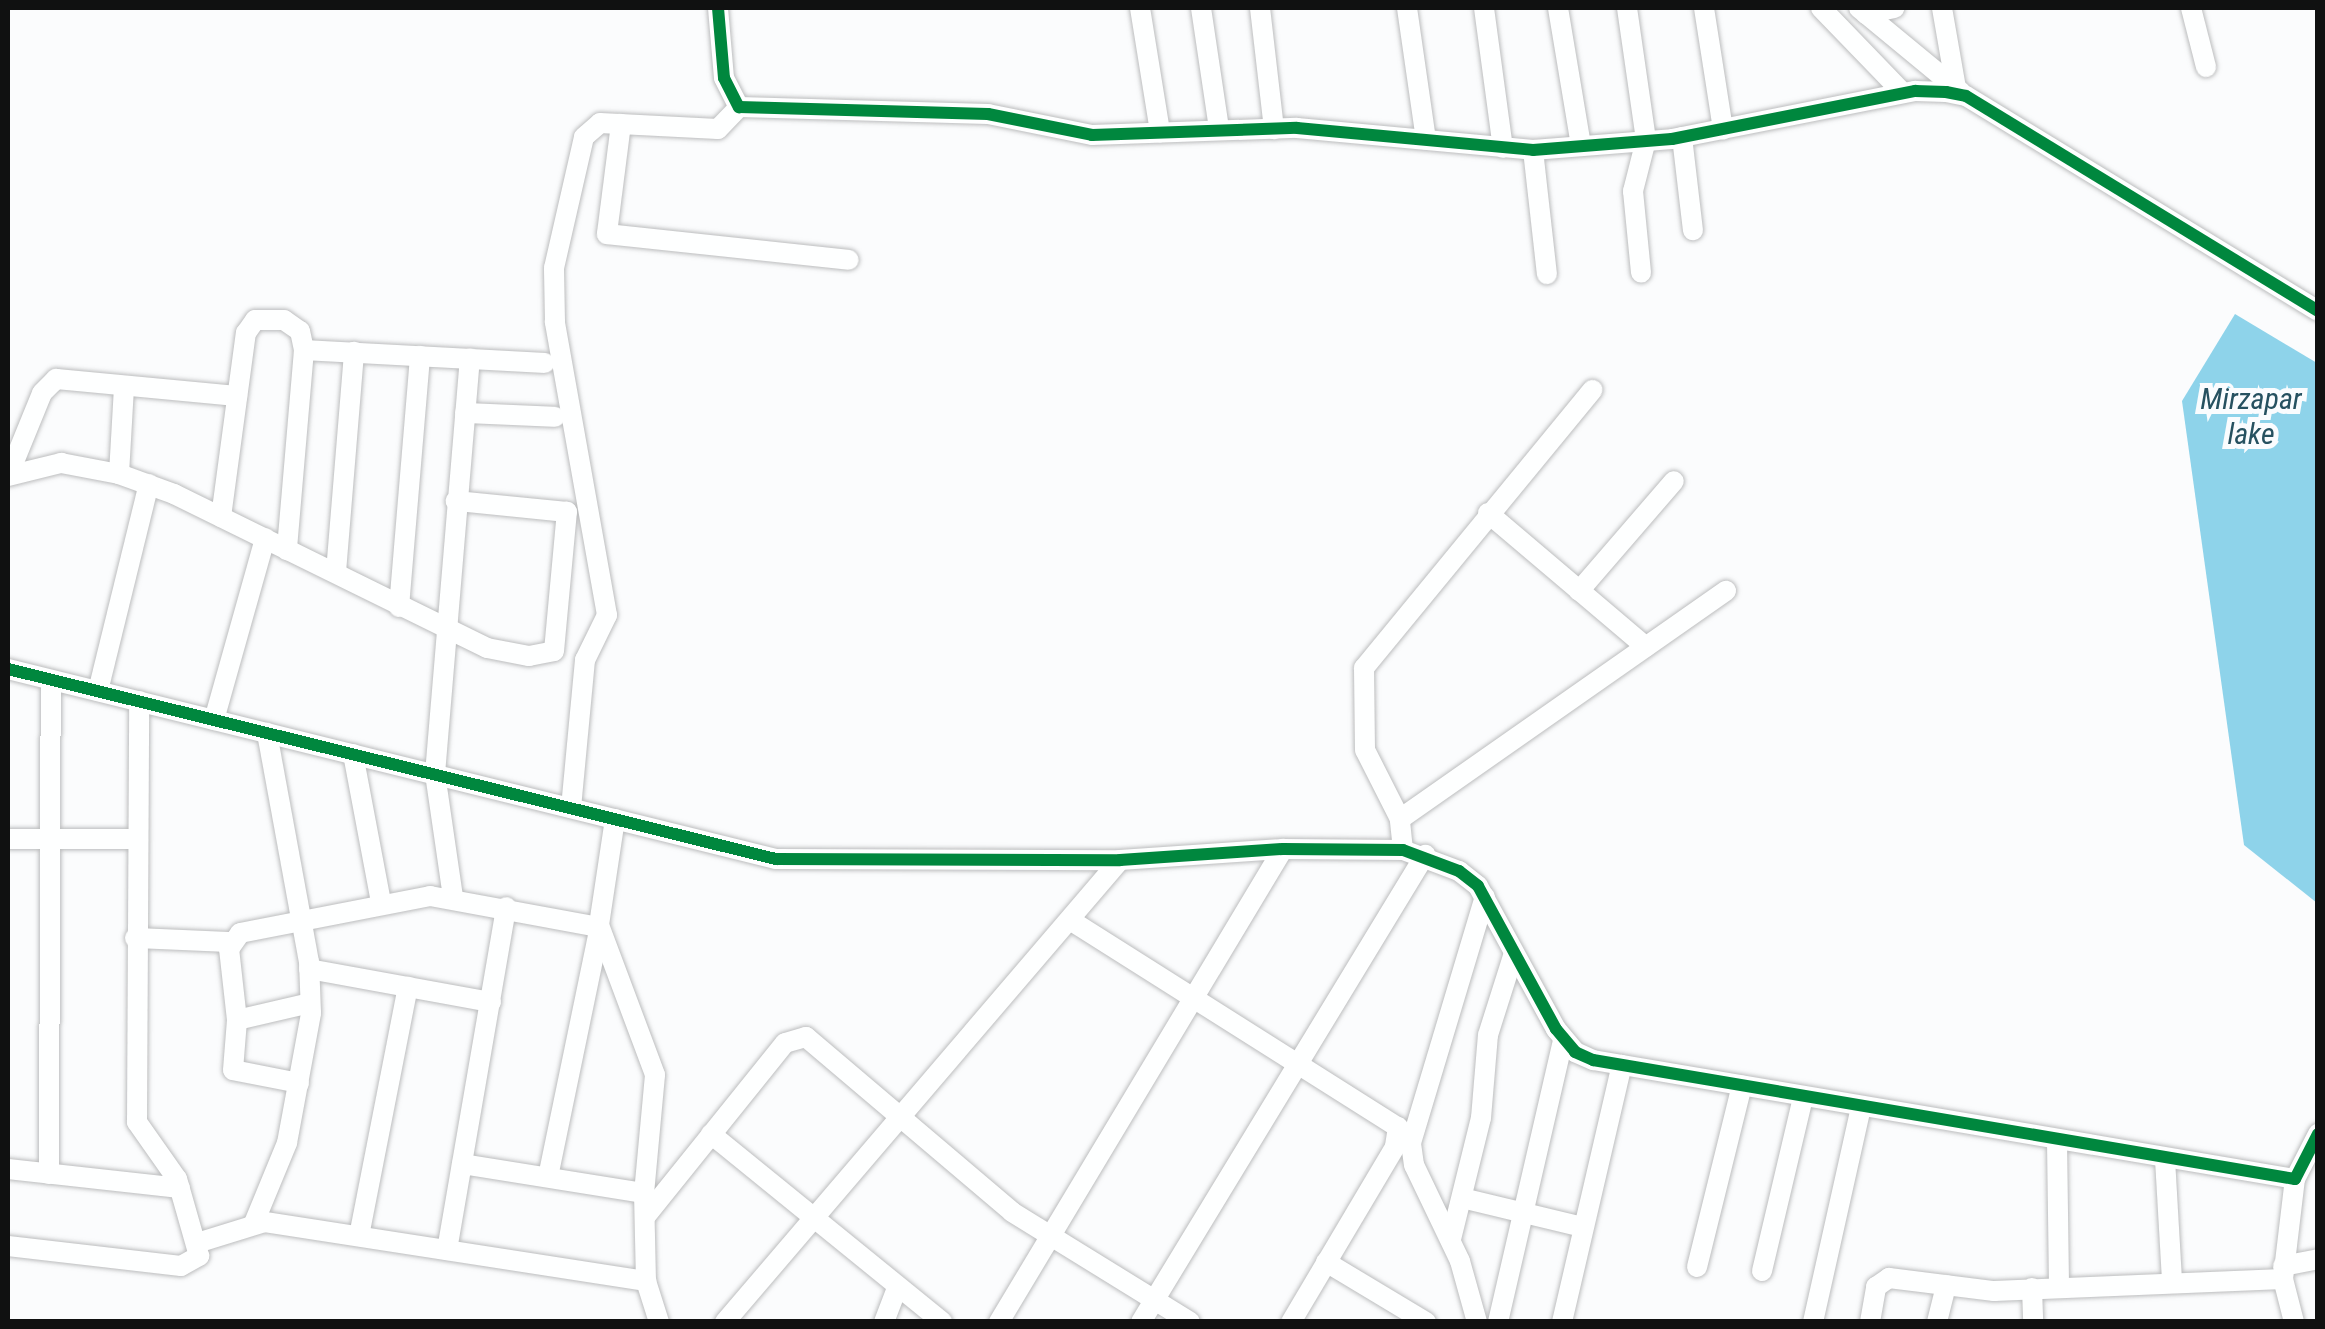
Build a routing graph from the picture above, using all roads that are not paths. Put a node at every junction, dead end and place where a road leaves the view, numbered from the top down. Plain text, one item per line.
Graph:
1 (718, 8) edge
2 (1140, 8) edge
3 (1201, 8) edge
4 (1260, 8) edge
5 (1408, 8) edge
6 (1484, 8) edge
7 (1558, 8) edge
8 (1627, 8) edge
9 (1704, 8) edge
10 (1821, 8) edge
11 (1942, 8) edge
12 (2191, 8) edge
13 (1879, 9) edge
14 (2206, 67) dead end
15 (1961, 92) junction
16 (1903, 93) junction
17 (739, 106) junction
18 (620, 124) junction
19 (1274, 128) junction
20 (1220, 129) junction
21 (1724, 130) junction
22 (1160, 132) junction
23 (1682, 137) junction
24 (1426, 140) junction
25 (1646, 140) junction
26 (1581, 146) junction
27 (1503, 148) junction
28 (1533, 150) junction
29 (1692, 230) dead end
30 (849, 260) dead end
31 (1640, 273) dead end
32 (1547, 274) dead end
33 (2318, 311) edge
34 (304, 350) junction
35 (354, 352) junction
36 (420, 356) junction
37 (470, 358) junction
38 (545, 362) dead end
39 (124, 386) junction
40 (1592, 390) dead end
41 (237, 396) junction
42 (465, 413) junction
43 (555, 417) dead end
44 (120, 474) junction
45 (8, 475) edge
46 (1674, 481) dead end
47 (149, 484) junction
48 (456, 501) junction
49 (1488, 513) junction
50 (221, 517) junction
51 (264, 538) junction
52 (287, 550) junction
53 (336, 572) junction
54 (1579, 590) junction
55 (1726, 591) dead end
56 (400, 608) junction
57 (443, 630) junction
58 (1646, 647) junction
59 (8, 669) edge
60 (52, 680) junction
61 (98, 691) junction
62 (138, 701) junction
63 (214, 720) junction
64 (267, 733) junction
65 (354, 754) junction
66 (434, 774) junction
67 (572, 808) junction
68 (615, 819) junction
69 (1400, 819) junction
70 (8, 839) edge
71 (53, 839) junction
72 (136, 839) junction
73 (1283, 848) junction
74 (1403, 850) junction
75 (1426, 855) junction
76 (1120, 860) junction
77 (454, 897) junction
78 (1485, 897) junction
79 (381, 902) junction
80 (506, 907) junction
81 (301, 916) junction
82 (1070, 920) junction
83 (599, 926) junction
84 (135, 938) junction
85 (230, 942) junction
86 (1514, 954) junction
87 (310, 969) junction
88 (408, 987) junction
89 (1190, 999) junction
90 (491, 1002) junction
91 (310, 1003) junction
92 (237, 1020) junction
93 (1563, 1041) junction
94 (1298, 1059) junction
95 (1622, 1064) junction
96 (299, 1083) junction
97 (1742, 1084) junction
98 (1804, 1097) junction
99 (1861, 1107) junction
100 (904, 1118) junction
101 (711, 1134) junction
102 (2318, 1134) edge
103 (2057, 1141) junction
104 (2166, 1159) junction
105 (462, 1164) junction
106 (8, 1169) edge
107 (49, 1174) junction
108 (548, 1177) junction
109 (2295, 1179) junction
110 (180, 1188) junction
111 (644, 1193) junction
112 (1462, 1198) junction
113 (1523, 1213) junction
114 (644, 1216) junction
115 (817, 1217) junction
116 (254, 1222) junction
117 (1584, 1228) junction
118 (359, 1236) junction
119 (1051, 1236) junction
120 (1451, 1240) junction
121 (197, 1243) junction
122 (8, 1246) edge
123 (447, 1250) junction
124 (2318, 1260) edge
125 (1326, 1262) junction
126 (1697, 1267) dead end
127 (1762, 1271) dead end
128 (2283, 1273) junction
129 (646, 1281) junction
130 (2172, 1281) junction
131 (1946, 1285) junction
132 (2059, 1287) junction
133 (897, 1288) junction
134 (2032, 1288) junction
135 (1154, 1300) junction
136 (659, 1322) edge
137 (724, 1322) edge
138 (884, 1322) edge
139 (942, 1322) edge
140 (999, 1322) edge
141 (1141, 1322) edge
142 (1190, 1322) edge
143 (1290, 1322) edge
144 (1426, 1322) edge
145 (1477, 1322) edge
146 (1498, 1322) edge
147 (1562, 1322) edge
148 (1812, 1322) edge
149 (1870, 1322) edge
150 (1937, 1322) edge
151 (2033, 1322) edge
152 (2294, 1322) edge

1 - 17 street
2 - 22 street
3 - 20 street
4 - 19 street
5 - 24 street
6 - 27 street
7 - 26 street
8 - 25 street
9 - 21 street
10 - 16 street
11 - 15 street
12 - 14 street
13 - 15 street
15 - 16 street
15 - 33 street
16 - 21 street
17 - 18 street
17 - 22 street
18 - 30 street
18 - 67 street
19 - 20 street
19 - 24 street
20 - 22 street
21 - 23 street
23 - 25 street
23 - 29 street
24 - 27 street
25 - 26 street
25 - 31 street
26 - 28 street
27 - 28 street
28 - 32 street
34 - 35 street
34 - 41 street
34 - 52 street
35 - 36 street
35 - 53 street
36 - 37 street
36 - 56 street
37 - 38 street
37 - 42 street
39 - 41 street
39 - 44 street
39 - 45 street
40 - 49 street
41 - 50 street
42 - 43 street
42 - 48 street
44 - 45 street
44 - 47 street
46 - 54 street
47 - 50 street
47 - 61 street
48 - 57 street
48 - 57 street
49 - 54 street
49 - 69 street
50 - 51 street
51 - 52 street
51 - 63 street
52 - 53 street
53 - 56 street
54 - 58 street
55 - 58 street
56 - 57 street
57 - 66 street
58 - 69 street
59 - 60 street
60 - 61 street
60 - 71 street
61 - 62 street
62 - 63 street
62 - 72 street
63 - 64 street
64 - 65 street
64 - 81 street
65 - 66 street
65 - 79 street
66 - 67 street
66 - 77 street
67 - 68 street
68 - 76 street
68 - 83 street
69 - 74 street
70 - 71 street
71 - 72 street
71 - 107 street
72 - 84 street
73 - 74 street
73 - 76 street
73 - 89 street
74 - 75 street
75 - 78 street
75 - 94 street
76 - 82 street
77 - 79 street
77 - 80 street
78 - 86 street
78 - 120 street
79 - 81 street
80 - 83 street
80 - 90 street
81 - 85 street
81 - 87 street
82 - 89 street
82 - 100 street
83 - 108 street
83 - 111 street
84 - 85 street
84 - 110 street
85 - 92 street
86 - 93 street
86 - 112 street
87 - 88 street
87 - 91 street
88 - 90 street
88 - 118 street
89 - 94 street
89 - 119 street
90 - 105 street
91 - 92 street
91 - 96 street
92 - 96 street
93 - 95 street
93 - 113 street
94 - 125 street
94 - 135 street
95 - 97 street
95 - 117 street
96 - 116 street
97 - 98 street
97 - 126 street
98 - 99 street
98 - 127 street
99 - 103 street
99 - 148 street
100 - 101 street
100 - 115 street
100 - 119 street
101 - 114 street
101 - 115 street
102 - 109 street
103 - 104 street
103 - 132 street
104 - 109 street
104 - 130 street
105 - 108 street
105 - 123 street
106 - 107 street
107 - 110 street
108 - 111 street
109 - 128 street
110 - 121 street
111 - 114 street
112 - 113 street
112 - 120 street
113 - 117 street
113 - 146 street
114 - 129 street
115 - 133 street
115 - 137 street
116 - 118 street
116 - 121 street
117 - 147 street
118 - 123 street
119 - 135 street
119 - 140 street
120 - 145 street
121 - 122 street
123 - 129 street
124 - 128 street
125 - 143 street
125 - 144 street
128 - 130 street
128 - 152 street
129 - 136 street
130 - 132 street
131 - 134 street
131 - 149 street
131 - 150 street
132 - 134 street
133 - 138 street
133 - 139 street
134 - 151 street
135 - 141 street
135 - 142 street

